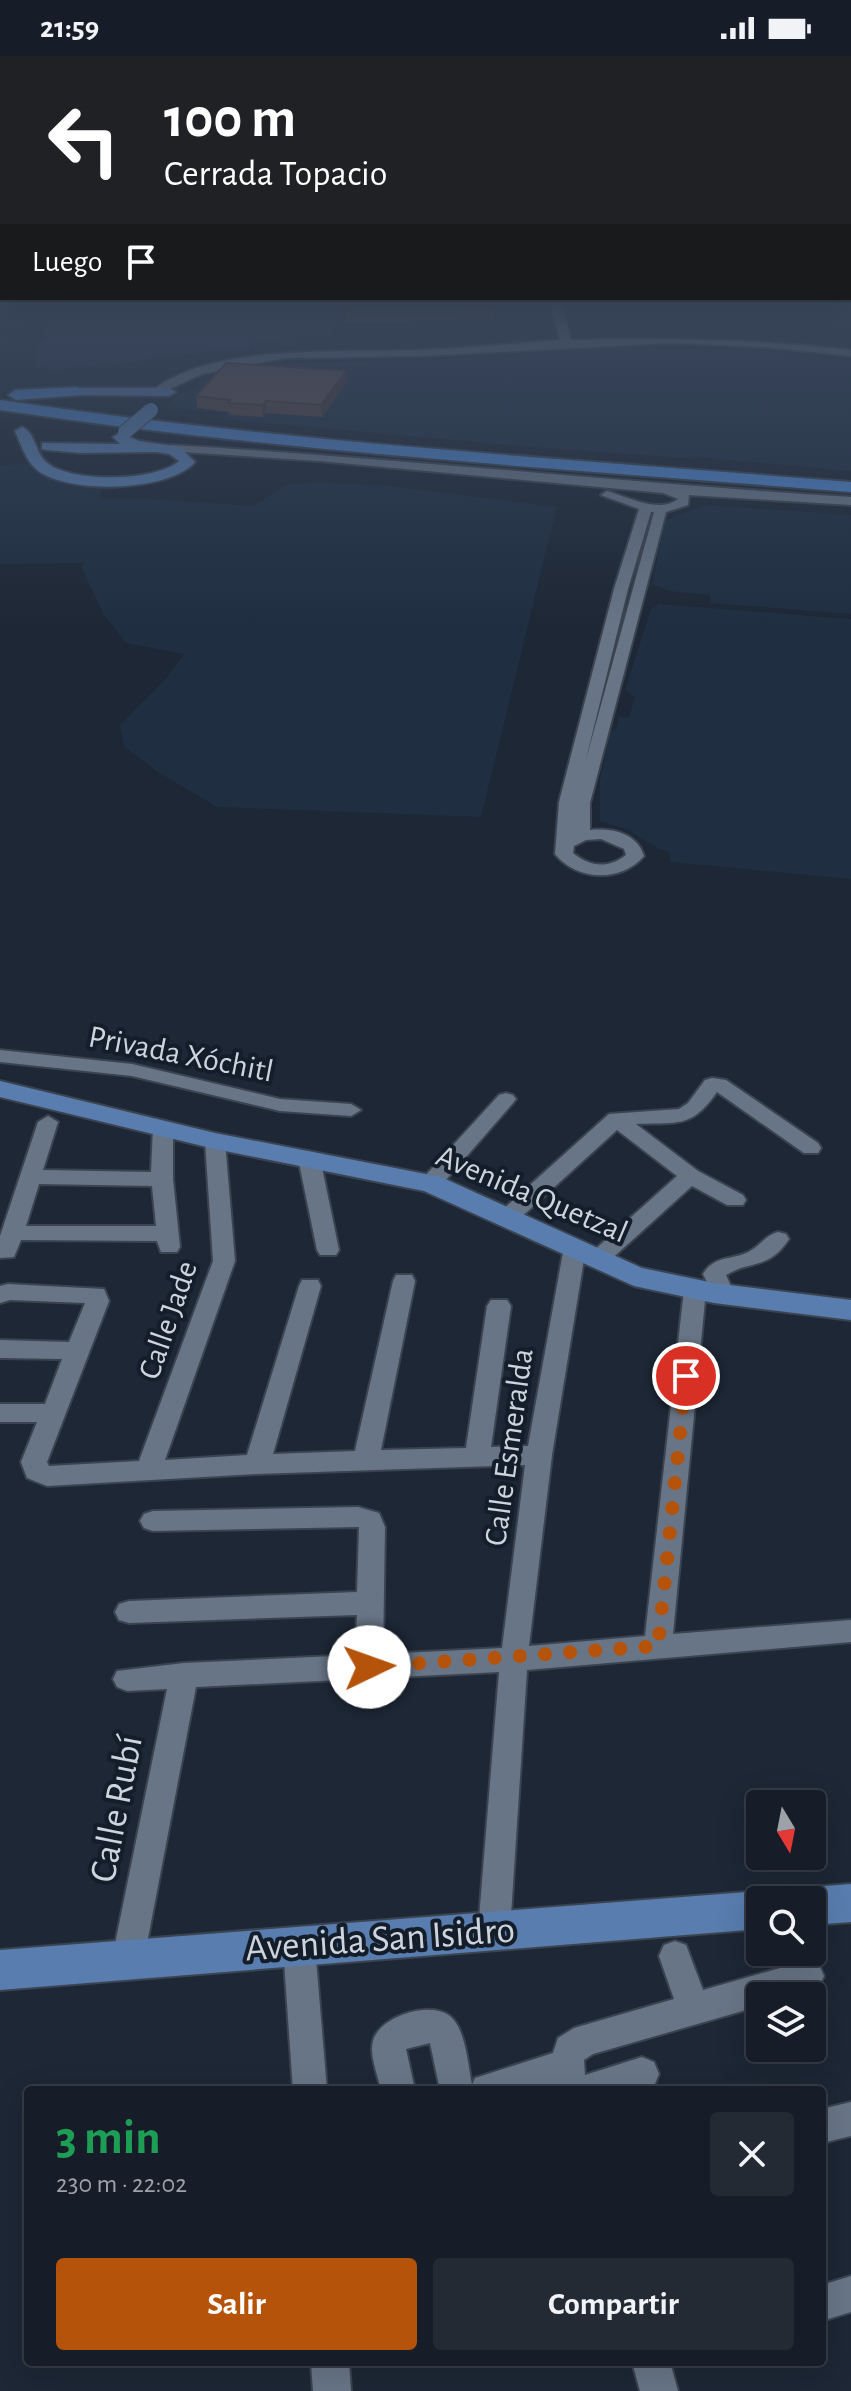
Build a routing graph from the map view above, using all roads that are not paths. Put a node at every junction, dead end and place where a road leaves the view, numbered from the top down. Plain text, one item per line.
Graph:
1 (39, 408) edge
2 (54, 408) edge
3 (152, 408) edge
4 (59, 412) junction
5 (0, 414) edge
6 (22, 431) junction
7 (123, 435) junction
8 (151, 448) junction
9 (171, 449) junction
10 (96, 454) junction
11 (633, 465) junction
12 (691, 465) dead end
13 (185, 468) junction
14 (781, 469) dead end
15 (96, 479) junction
16 (851, 480) edge
17 (851, 487) edge
18 (660, 489) junction
19 (630, 500) junction
20 (684, 502) junction
21 (851, 503) edge
22 (654, 508) junction
23 (574, 840) dead end
24 (0, 1056) edge
25 (0, 1089) edge
26 (506, 1099) dead end
27 (351, 1110) dead end
28 (616, 1119) junction
29 (48, 1122) dead end
30 (163, 1128) junction
31 (215, 1141) junction
32 (811, 1148) dead end
33 (309, 1158) junction
34 (690, 1176) junction
35 (30, 1177) junction
36 (162, 1179) junction
37 (431, 1183) junction
38 (735, 1200) dead end
39 (509, 1216) junction
40 (778, 1239) dead end
41 (328, 1250) dead end
42 (587, 1252) junction
43 (404, 1281) dead end
44 (310, 1286) dead end
45 (695, 1290) junction
46 (723, 1293) junction
47 (0, 1295) edge
48 (499, 1306) dead end
49 (851, 1310) edge
50 (0, 1349) edge
51 (78, 1351) junction
52 (0, 1413) edge
53 (53, 1413) junction
54 (539, 1455) junction
55 (477, 1457) junction
56 (366, 1460) junction
57 (257, 1464) junction
58 (149, 1469) junction
59 (153, 1521) dead end
60 (370, 1603) junction
61 (129, 1612) dead end
62 (851, 1631) edge
63 (658, 1646) junction
64 (514, 1659) junction
65 (369, 1667) junction
66 (184, 1675) junction
67 (127, 1679) dead end
68 (851, 1903) edge
69 (826, 1905) edge
70 (746, 1911) edge
71 (494, 1931) junction
72 (299, 1947) junction
73 (675, 1956) dead end
74 (128, 1959) junction
75 (0, 1970) edge
76 (808, 1976) dead end
77 (694, 2009) junction
78 (642, 2074) dead end
79 (575, 2082) edge
80 (310, 2086) edge
81 (397, 2086) edge
82 (456, 2086) edge
83 (531, 2086) edge
84 (851, 2119) edge
85 (826, 2125) edge
86 (851, 2294) edge
87 (826, 2302) edge
88 (330, 2366) edge
89 (652, 2366) edge
90 (332, 2391) edge
91 (659, 2391) edge

1 - 4 highway
2 - 4 highway
3 - 7 main road, bridge
4 - 6 highway
4 - 11 highway
4 - 17 highway
5 - 6 highway
6 - 10 main road
6 - 15 main road
7 - 8 main road
7 - 10 main road
8 - 9 main road
8 - 10 main road
9 - 13 main road
9 - 18 street
10 - 15 main road
11 - 12 highway
11 - 16 highway
13 - 15 main road
13 - 19 street
14 - 16 highway
18 - 19 street
18 - 20 street
18 - 21 street
19 - 22 street
20 - 21 street
20 - 22 street
22 - 23 street
24 - 27 street, Privada Xóchitl
25 - 30 main road, Avenida Quetzal
26 - 37 street
28 - 32 street
28 - 34 street
28 - 39 street
29 - 35 street
30 - 31 main road, Avenida Quetzal
30 - 36 street
31 - 33 main road, Avenida Quetzal
31 - 58 street, Calle Jade
33 - 37 main road, Avenida Quetzal
33 - 41 street
34 - 38 street
34 - 42 street
35 - 36 street
35 - 36 street
37 - 39 main road, Avenida Quetzal
39 - 42 main road, Avenida Quetzal
40 - 46 street
42 - 45 main road, Avenida Quetzal
42 - 54 street, Calle Esmeralda
43 - 56 street
44 - 57 street
45 - 46 main road, Avenida Quetzal
45 - 63 street
46 - 49 main road, Avenida Quetzal
47 - 51 street
48 - 55 street
50 - 51 street
51 - 53 street
52 - 53 street
53 - 58 street
54 - 55 street
54 - 64 street, Calle Esmeralda
55 - 56 street
56 - 57 street
57 - 58 street
59 - 60 street
60 - 61 street
60 - 65 street
62 - 63 street
63 - 64 street
64 - 65 street
64 - 71 street, Calle Esmeralda
65 - 66 street
66 - 67 street
66 - 74 street, Calle Rubí
68 - 69 main road
70 - 71 main road, Avenida San Isidro
71 - 72 main road, Avenida San Isidro
72 - 74 main road, Avenida San Isidro
72 - 80 street
73 - 77 street
74 - 75 main road, Avenida San Isidro
76 - 77 street
77 - 79 street
78 - 79 street
79 - 83 street
81 - 82 street
84 - 85 street
86 - 87 street
88 - 90 street
89 - 91 street

